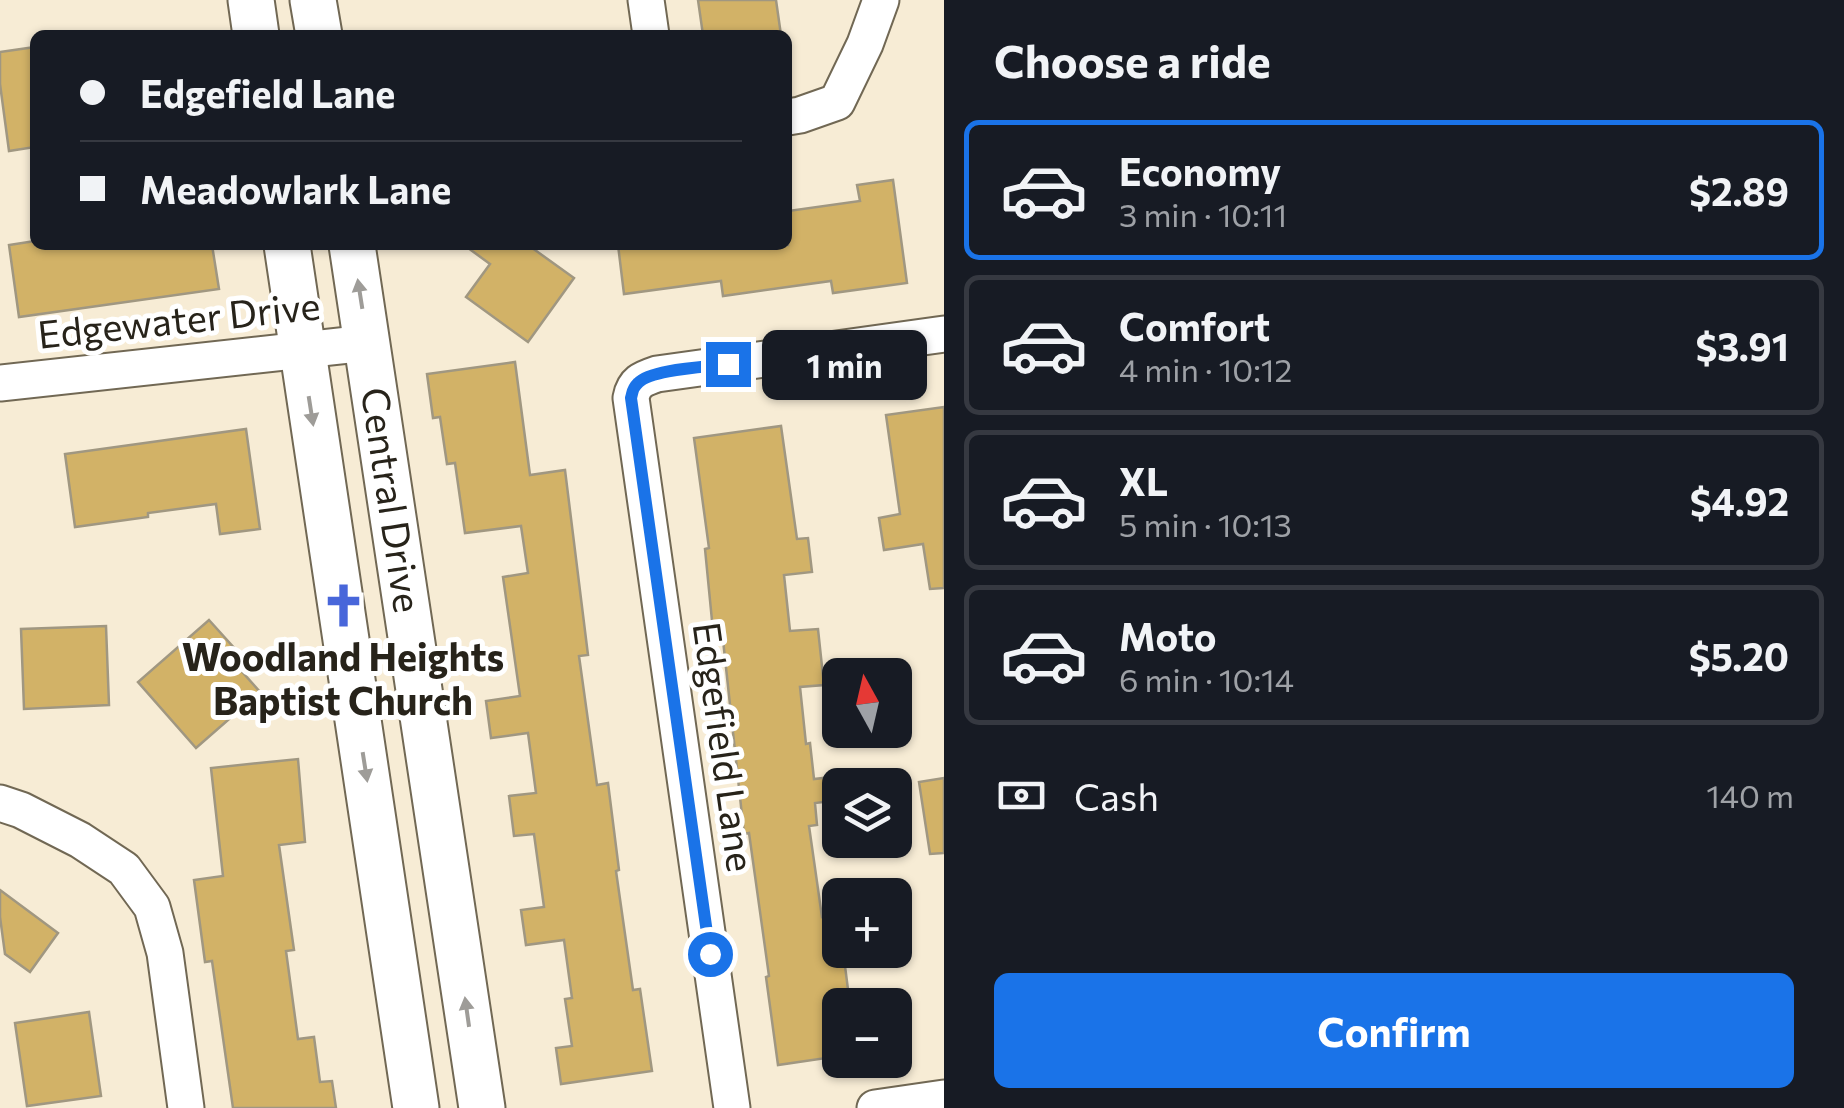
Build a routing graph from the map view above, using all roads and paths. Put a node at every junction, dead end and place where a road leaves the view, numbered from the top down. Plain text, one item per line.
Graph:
1 (252, 0) edge
2 (313, 0) edge
3 (646, 0) edge
4 (881, 0) edge
5 (255, 30) edge
6 (318, 30) edge
7 (650, 30) edge
8 (792, 116) edge
9 (288, 250) edge
10 (353, 250) edge
11 (944, 334) edge
12 (367, 343) junction
13 (302, 350) junction
14 (0, 383) edge
15 (0, 803) edge
16 (944, 1098) edge
17 (186, 1108) edge
18 (416, 1108) edge
19 (482, 1108) edge
20 (732, 1108) edge
21 (875, 1108) edge

1 - 5 main road
2 - 6 main road
3 - 7 street
4 - 8 street
9 - 13 main road, Central Drive
12 -> 10 main road, Central Drive
11 - 20 street, Edgefield Lane
12 - 13 street, Edgewater Drive
19 -> 12 main road, Central Drive
13 - 14 street, Edgewater Drive
13 -> 18 main road, Central Drive
15 - 17 street
16 - 21 street

